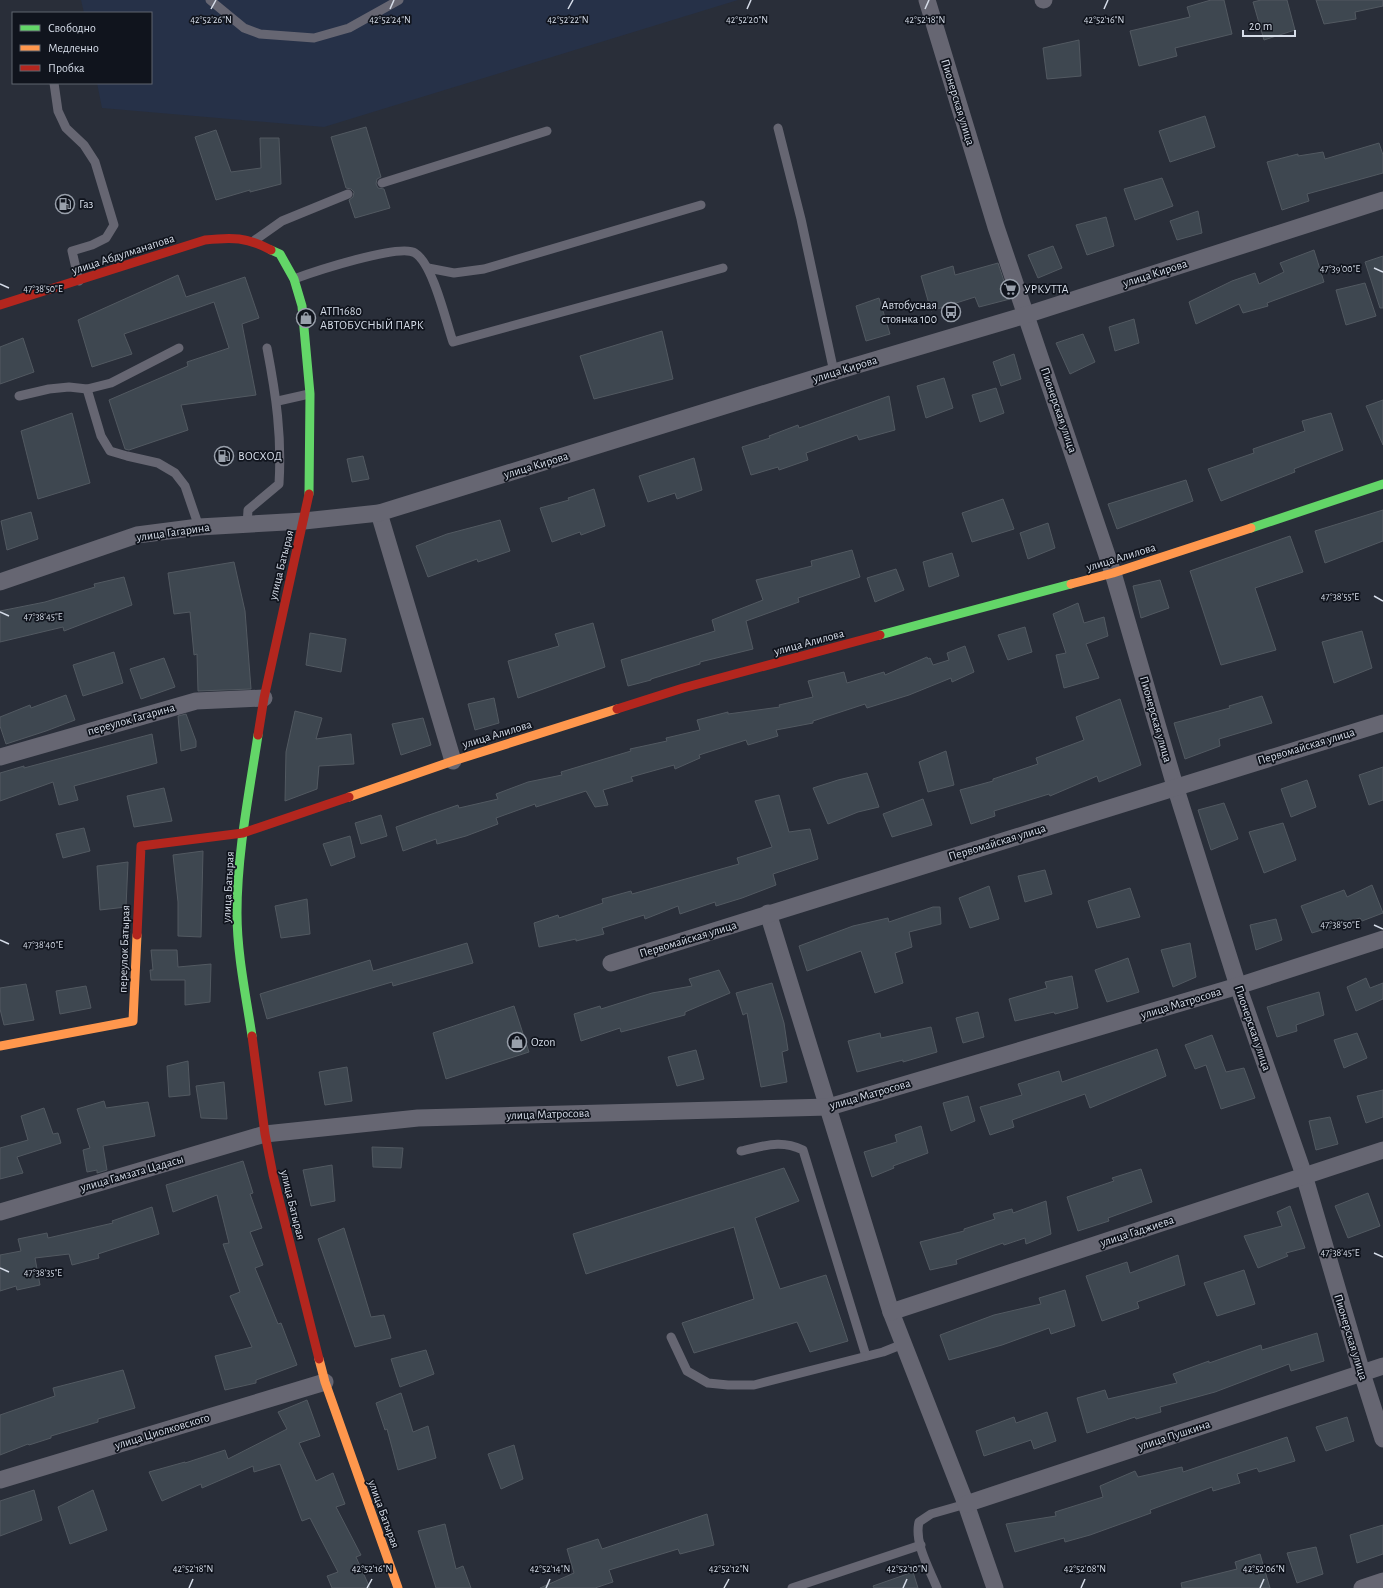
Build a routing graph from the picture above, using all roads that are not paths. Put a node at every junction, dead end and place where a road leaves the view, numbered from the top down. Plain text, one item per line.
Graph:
1 (210, 0) edge
2 (399, 0) edge
3 (927, 0) edge
4 (54, 84) edge
5 (778, 128) dead end
6 (547, 131) dead end
7 (382, 183) dead end
8 (348, 194) dead end
9 (1383, 200) edge
10 (701, 205) dead end
11 (230, 237) joint
12 (254, 241) junction
13 (428, 268) junction
14 (723, 268) dead end
15 (294, 279) junction
16 (79, 281) junction
17 (0, 305) edge
18 (1026, 315) junction
19 (179, 348) dead end
20 (267, 348) dead end
21 (834, 372) junction
22 (87, 389) junction
23 (310, 394) junction
24 (18, 396) dead end
25 (278, 401) junction
26 (1383, 484) edge
27 (379, 513) junction
28 (304, 521) junction
29 (247, 525) junction
30 (199, 527) junction
31 (1113, 573) junction
32 (0, 582) edge
33 (264, 698) junction
34 (1383, 723) edge
35 (0, 757) edge
36 (453, 761) junction
37 (1175, 786) junction
38 (243, 833) junction
39 (768, 913) junction
40 (1383, 939) edge
41 (611, 963) dead end
42 (1238, 986) junction
43 (0, 1046) edge
44 (829, 1107) junction
45 (265, 1134) junction
46 (1383, 1150) edge
47 (741, 1151) dead end
48 (1304, 1175) junction
49 (0, 1212) edge
50 (891, 1312) junction
51 (671, 1337) dead end
52 (903, 1344) junction
53 (866, 1356) junction
54 (1383, 1366) edge
55 (1362, 1373) junction
56 (325, 1382) junction
57 (1383, 1439) edge
58 (0, 1480) edge
59 (966, 1504) junction
60 (921, 1545) junction
61 (1383, 1581) edge
62 (398, 1588) edge
63 (792, 1588) edge
64 (937, 1588) edge
65 (995, 1588) edge
66 (1362, 1588) edge

1 - 2 lane
3 - 18 street, Пионерская улица
4 - 16 lane
5 - 21 lane
6 - 7 lane
8 - 12 lane
9 - 18 street, улица Кирова
10 - 13 lane
11 - 12 street, улица Батырая
11 - 16 street, улица Абдулманапова
12 - 15 street, улица Батырая
13 - 14 lane
13 - 15 lane
15 - 23 street, улица Батырая
16 - 17 street, улица Абдулманапова
18 - 21 street, улица Кирова
18 - 31 street, Пионерская улица
19 - 22 lane
20 - 25 lane
21 - 27 street, улица Кирова
22 - 24 lane
22 - 30 lane
23 - 25 lane
23 - 28 street, улица Батырая
25 - 29 lane
26 - 31 street, улица Алилова
27 - 28 street, улица Кирова
27 - 36 street
28 - 29 street, улица Гагарина
28 - 33 street, улица Батырая
29 - 30 street, улица Гагарина
30 - 32 street, улица Гагарина
31 - 36 street, улица Алилова
31 - 37 street, Пионерская улица
33 - 35 street, переулок Гагарина
33 - 38 street, улица Батырая
34 - 37 street, Первомайская улица
36 - 38 street, улица Алилова
37 - 39 street, Первомайская улица
37 - 42 street, Пионерская улица
38 - 43 street, переулок Батырая
38 - 45 street, улица Батырая
39 - 41 street, Первомайская улица
39 - 44 street
40 - 42 street, улица Матросова
42 - 44 street, улица Матросова
42 - 48 street, Пионерская улица
44 - 45 street, улица Матросова
44 - 50 street
45 - 49 street, улица Гамзата Цадасы
45 - 56 street, улица Батырая
46 - 48 street, улица Гаджиева
47 - 53 lane
48 - 50 street, улица Гаджиева
48 - 55 street, Пионерская улица
50 - 52 street
51 - 53 lane
52 - 53 lane
52 - 59 street
54 - 55 street, улица Пушкина
55 - 57 street, Пионерская улица
55 - 59 street, улица Пушкина
56 - 58 street, улица Циолковского
56 - 62 street, улица Батырая
59 - 60 lane
59 - 65 street
60 - 63 lane
60 - 64 lane
61 - 66 street

